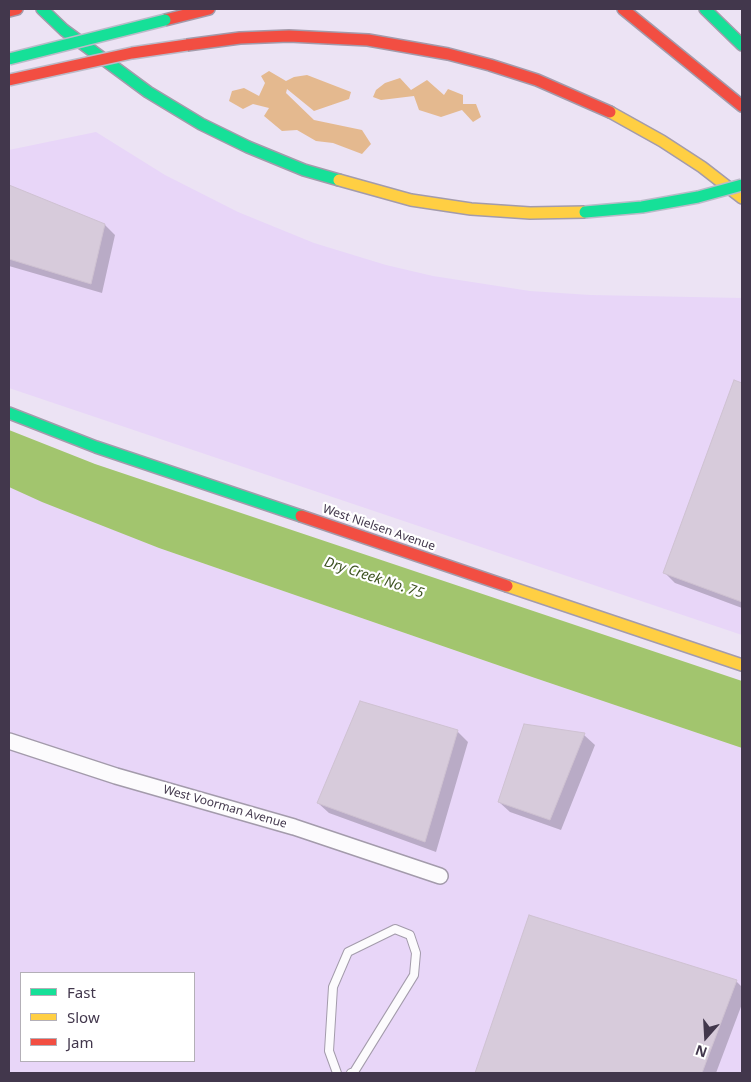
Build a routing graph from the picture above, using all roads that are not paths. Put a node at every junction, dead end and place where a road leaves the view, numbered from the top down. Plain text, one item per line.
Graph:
1 (17, 9) edge
2 (42, 9) edge
3 (209, 9) edge
4 (623, 9) edge
5 (641, 9) edge
6 (705, 9) edge
7 (9, 11) edge
8 (742, 45) edge
9 (9, 59) edge
10 (9, 80) edge
11 (742, 105) edge
12 (742, 185) edge
13 (742, 198) edge
14 (9, 413) edge
15 (742, 665) edge
16 (9, 741) edge
17 (440, 876) dead end
18 (337, 1073) edge
19 (352, 1073) edge

1 - 7 main road
2 - 12 main road, bridge
3 - 9 main road, bridge
4 - 11 main road
5 - 11 main road
6 - 8 main road
10 - 13 main road, bridge
14 - 15 main road, West Nielsen Avenue
16 - 17 street, West Voorman Avenue
18 - 19 lane

